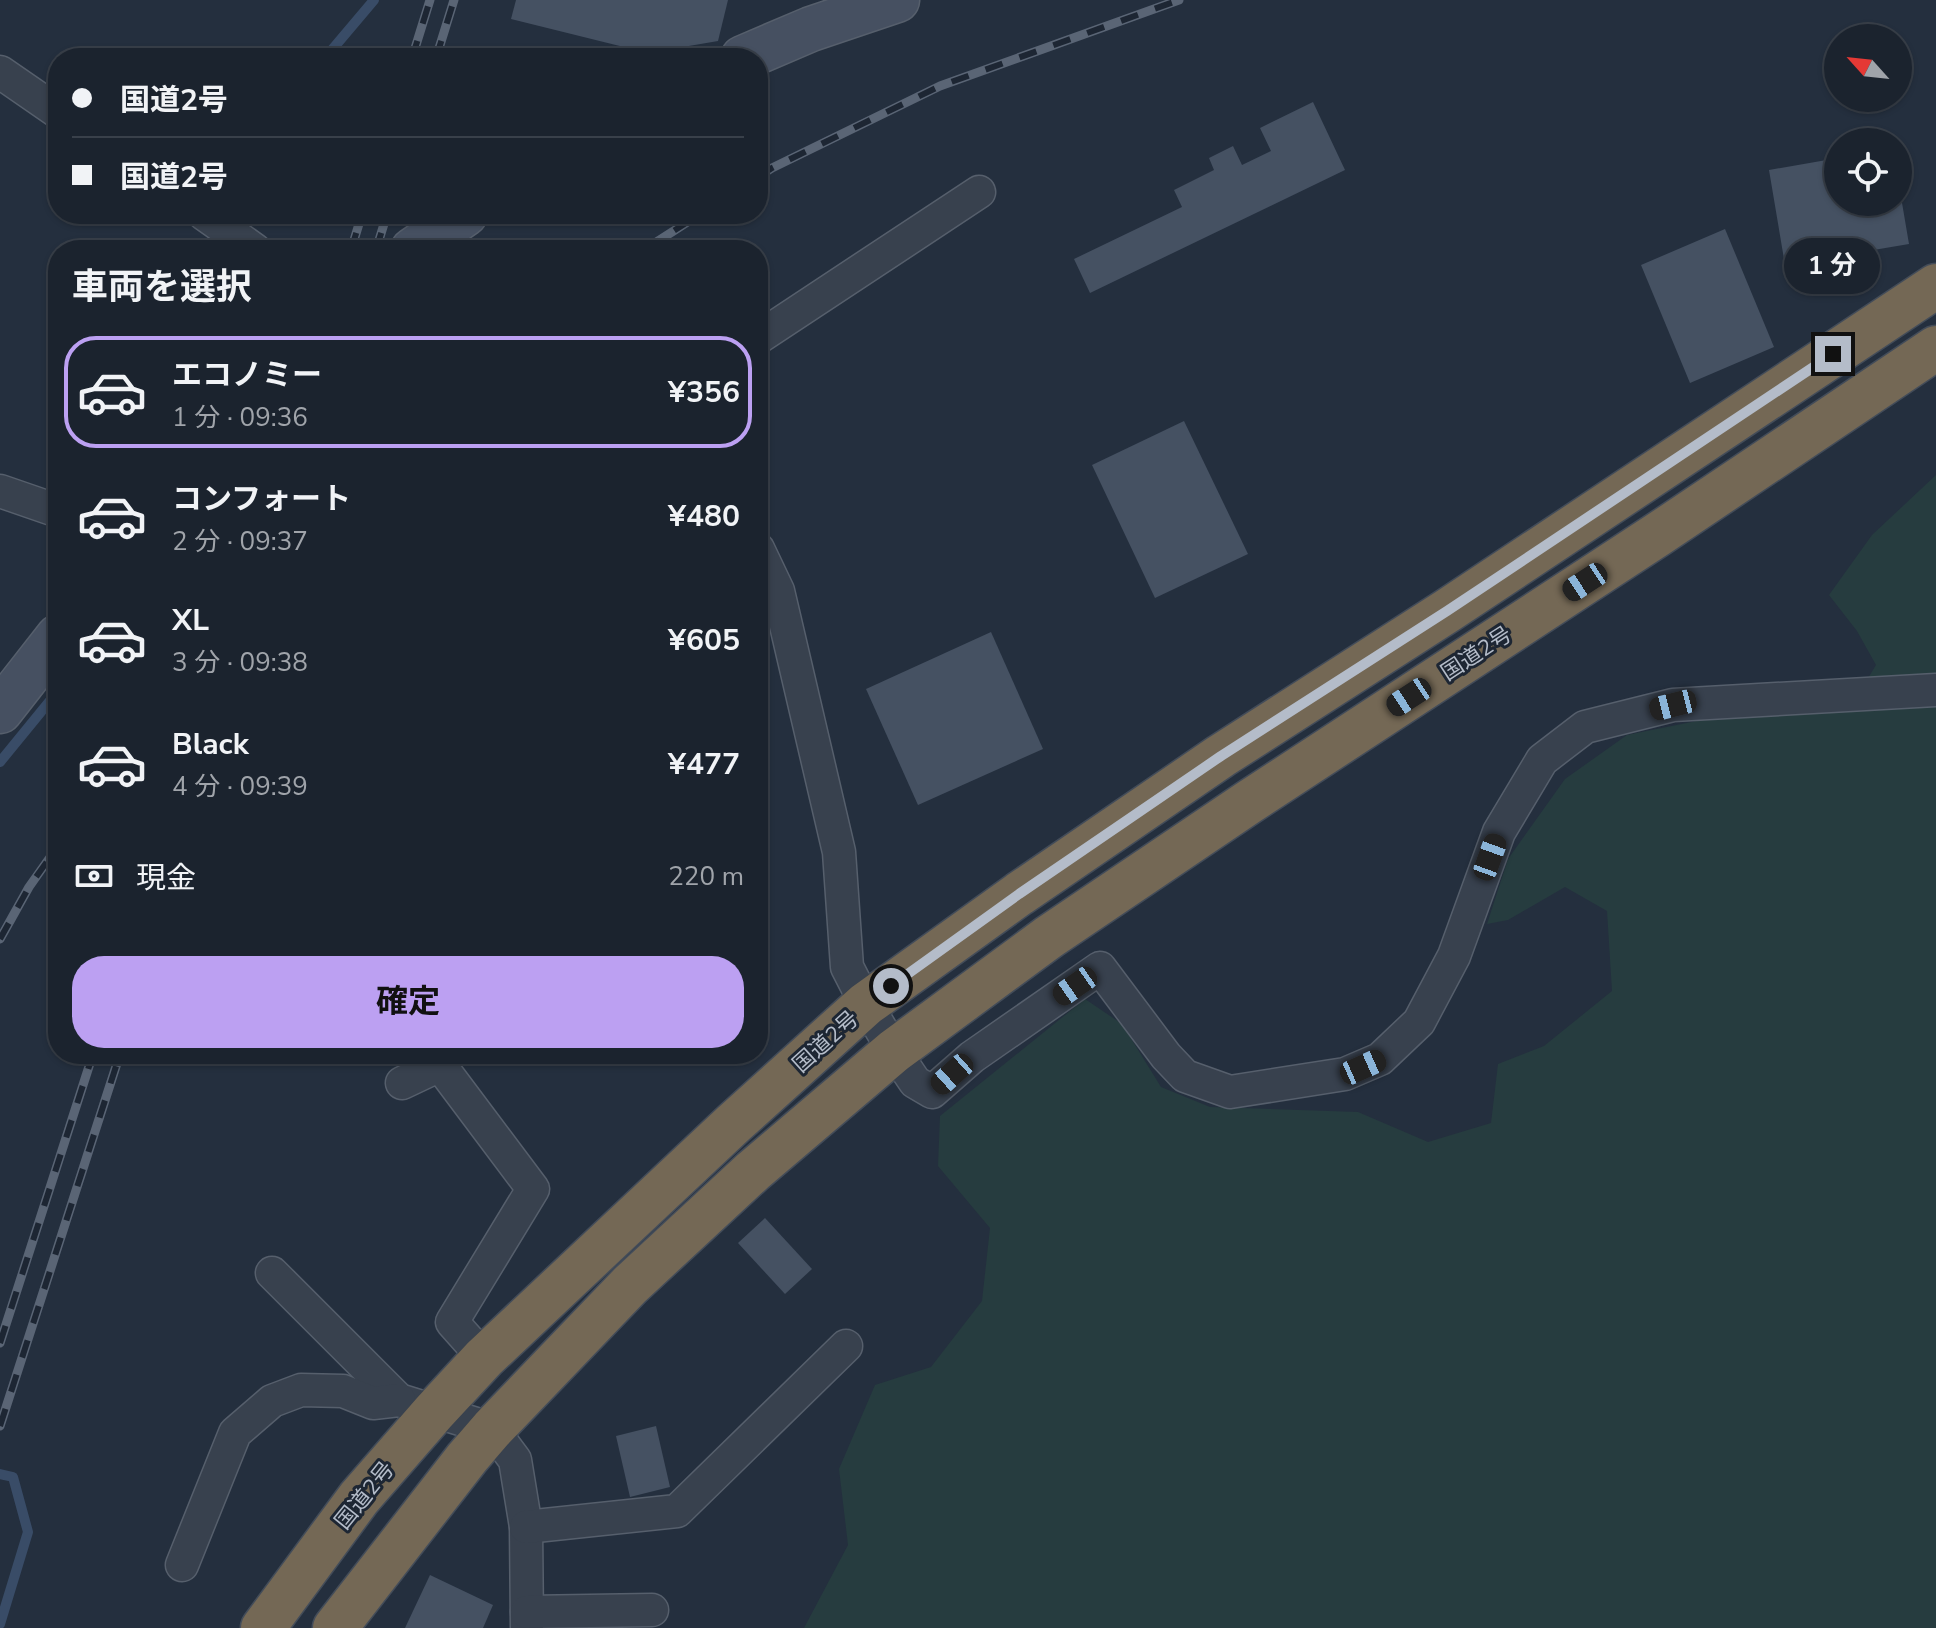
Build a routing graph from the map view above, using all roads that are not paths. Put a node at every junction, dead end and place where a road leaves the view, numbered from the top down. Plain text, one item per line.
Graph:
1 (897, 0) edge
2 (766, 48) edge
3 (0, 72) edge
4 (48, 105) edge
5 (979, 192) dead end
6 (218, 224) edge
7 (451, 224) edge
8 (241, 240) edge
9 (427, 240) edge
10 (1936, 286) edge
11 (768, 331) edge
12 (1936, 348) edge
13 (0, 491) edge
14 (48, 508) edge
15 (768, 570) edge
16 (48, 650) edge
17 (1936, 690) edge
18 (0, 711) edge
19 (866, 1004) junction
20 (894, 1051) junction
21 (402, 1083) dead end
22 (272, 1273) dead end
23 (846, 1346) dead end
24 (484, 1358) junction
25 (416, 1406) junction
26 (492, 1429) junction
27 (526, 1527) junction
28 (182, 1565) dead end
29 (652, 1610) dead end
30 (527, 1620) edge
31 (263, 1628) edge
32 (335, 1628) edge

1 - 2 street
3 - 4 street
5 - 11 street
6 - 8 street
7 - 9 street
10 - 19 highway, 国道2号
12 - 20 highway, 国道2号
13 - 14 street
15 - 19 street
16 - 18 street
17 - 20 street
19 - 20 street
19 - 24 highway, 国道2号
20 - 26 highway, 国道2号
21 - 24 street
22 - 25 street
23 - 27 street
24 - 25 highway, 国道2号
25 - 26 street
25 - 28 street
25 - 31 highway, 国道2号
26 - 27 street
26 - 32 highway, 国道2号
27 - 30 street
29 - 30 street

